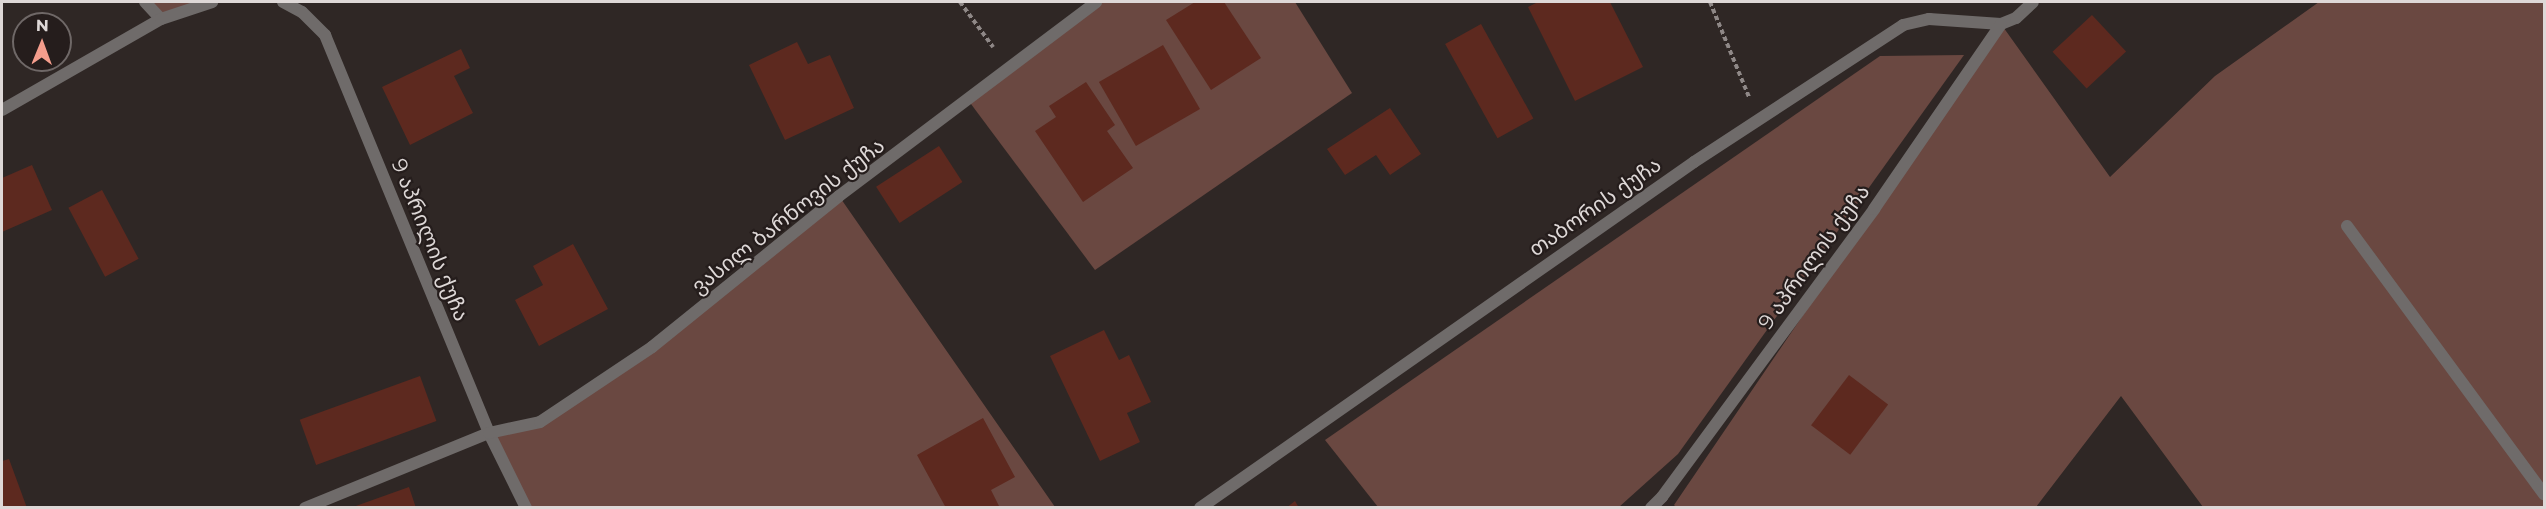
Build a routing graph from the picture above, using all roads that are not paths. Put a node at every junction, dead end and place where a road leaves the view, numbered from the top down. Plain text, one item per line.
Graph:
1 (145, 2) edge
2 (212, 2) edge
3 (283, 2) edge
4 (1096, 2) edge
5 (2033, 2) edge
6 (161, 19) junction
7 (2001, 24) junction
8 (2, 110) edge
9 (2347, 226) dead end
10 (489, 433) junction
11 (2544, 494) edge
12 (305, 507) edge
13 (526, 507) edge
14 (1200, 507) edge
15 (1651, 507) edge

1 - 6 street
2 - 6 street
3 - 10 street, 9 აპრილის ქუჩა
4 - 10 street, ვასილ ბარნოვის ქუჩა
5 - 7 street
6 - 8 street
7 - 14 street, თაბორის ქუჩა
7 - 15 street, 9 აპრილის ქუჩა
9 - 11 street
10 - 12 street, ვასილ ბარნოვის ქუჩა
10 - 13 street, 9 აპრილის ქუჩა

